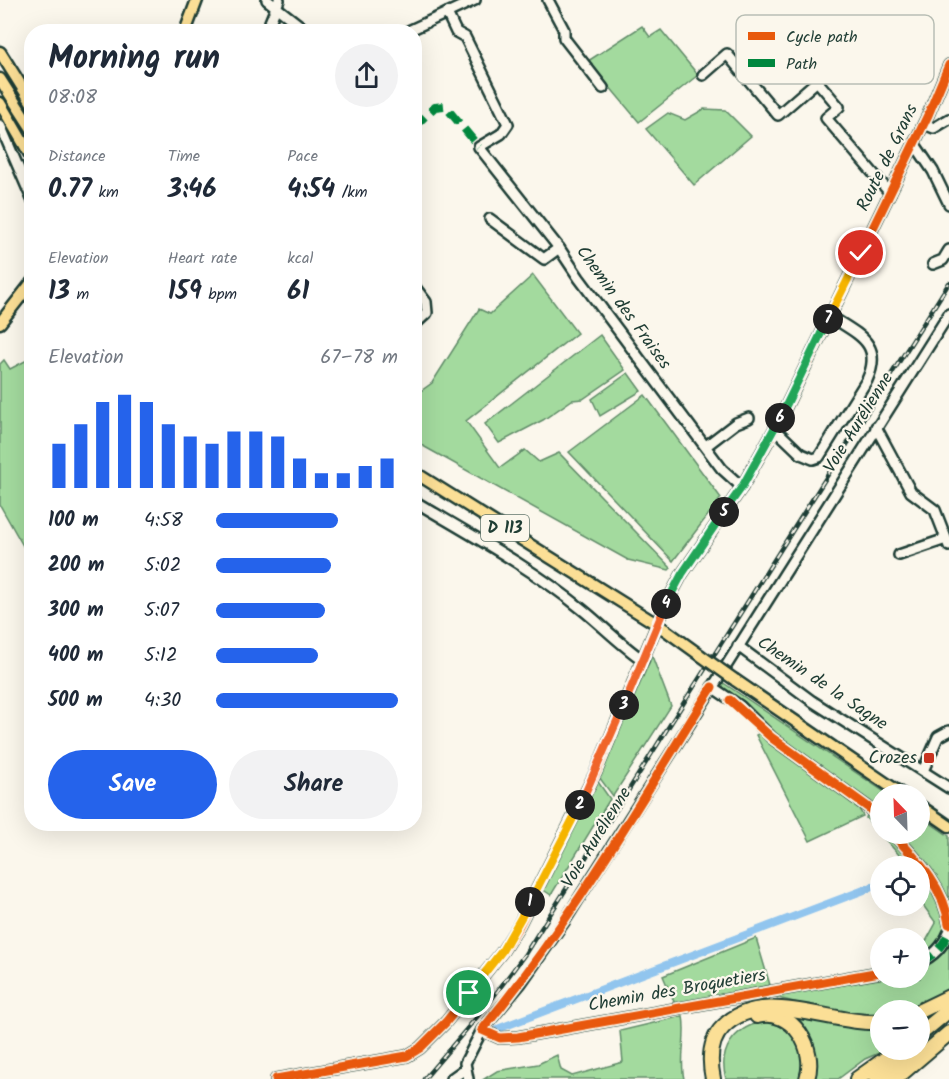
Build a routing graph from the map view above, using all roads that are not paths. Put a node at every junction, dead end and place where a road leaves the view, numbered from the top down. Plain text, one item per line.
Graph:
1 (267, 0) edge
2 (475, 0) edge
3 (548, 0) edge
4 (196, 2) edge
5 (278, 4) edge
6 (447, 14) junction
7 (183, 24) edge
8 (187, 24) edge
9 (269, 24) edge
10 (299, 24) edge
11 (422, 25) edge
12 (0, 52) edge
13 (736, 65) edge
14 (949, 65) edge
15 (703, 75) dead end
16 (0, 79) edge
17 (752, 84) edge
18 (814, 84) edge
19 (820, 84) edge
20 (603, 88) dead end
21 (24, 90) edge
22 (0, 103) edge
23 (24, 116) edge
24 (949, 119) edge
25 (924, 124) junction
26 (0, 125) edge
27 (914, 142) junction
28 (24, 144) edge
29 (24, 180) edge
30 (890, 193) junction
31 (949, 204) edge
32 (490, 219) dead end
33 (559, 248) junction
34 (949, 250) edge
35 (933, 264) dead end
36 (24, 292) edge
37 (422, 297) edge
38 (949, 314) edge
39 (830, 316) junction
40 (422, 318) edge
41 (0, 323) edge
42 (749, 418) dead end
43 (876, 427) junction
44 (775, 429) junction
45 (705, 446) junction
46 (422, 477) edge
47 (742, 487) junction
48 (422, 506) edge
49 (945, 524) edge
50 (948, 542) edge
51 (899, 555) dead end
52 (738, 646) junction
53 (643, 660) junction
54 (712, 687) junction
55 (949, 731) edge
56 (923, 771) junction
57 (887, 784) edge
58 (949, 788) edge
59 (870, 809) edge
60 (930, 813) edge
61 (949, 826) edge
62 (902, 844) edge
63 (949, 924) edge
64 (949, 932) edge
65 (930, 957) edge
66 (870, 974) edge
67 (949, 997) edge
68 (930, 1006) edge
69 (949, 1010) edge
70 (870, 1022) edge
71 (949, 1024) edge
72 (930, 1026) edge
73 (482, 1030) junction
74 (949, 1033) edge
75 (930, 1039) edge
76 (884, 1060) edge
77 (903, 1060) edge
78 (465, 1066) junction
79 (276, 1079) edge
80 (451, 1079) edge
81 (468, 1079) edge
82 (713, 1079) edge
83 (719, 1079) edge
84 (807, 1079) edge
85 (857, 1079) edge
86 (877, 1079) edge
87 (896, 1079) edge

1 - 5 street
2 - 6 street
3 - 20 street
4 - 7 main road
4 - 8 main road
5 - 9 street
5 - 10 street
6 - 11 street
6 - 33 street, Chemin des Fraises
12 - 21 main road
13 - 15 street
14 - 25 street, Route de Grans
16 - 23 main road
17 - 18 street
19 - 30 street
22 - 28 main road
24 - 25 street
25 - 27 street, Route de Grans
26 - 29 street
27 - 30 street, Route de Grans
27 - 31 street
30 - 39 street, Route de Grans
32 - 33 street
33 - 45 street, Chemin des Fraises
34 - 35 street
36 - 41 main road
37 - 40 street
38 - 43 street, Voie Aurélienne
39 - 44 street, Route de Grans
39 - 44 street
42 - 45 street
43 - 49 street
43 - 52 street, Voie Aurélienne
44 - 47 street, Route de Grans
45 - 47 street, Chemin des Fraises
46 - 57 main road, D 113, bridge
47 - 53 street, Route de Grans
48 - 53 street
49 - 50 street
50 - 51 street
52 - 54 street, Voie Aurélienne
52 - 56 street, Chemin de la Sagne
53 - 79 street, Route de Grans
54 - 59 street
54 - 73 street, Voie Aurélienne
55 - 56 street
56 - 58 street, Chemin de la Sagne
60 - 61 main road
62 - 63 street
64 - 65 street
66 - 73 street, Chemin des Broquetiers
67 - 68 highway
69 - 72 highway
70 - 82 highway
71 - 75 highway
73 - 78 street, Voie Aurélienne
74 - 87 highway
76 - 85 highway
77 - 86 highway
78 - 80 street
78 - 81 street
83 - 84 highway

